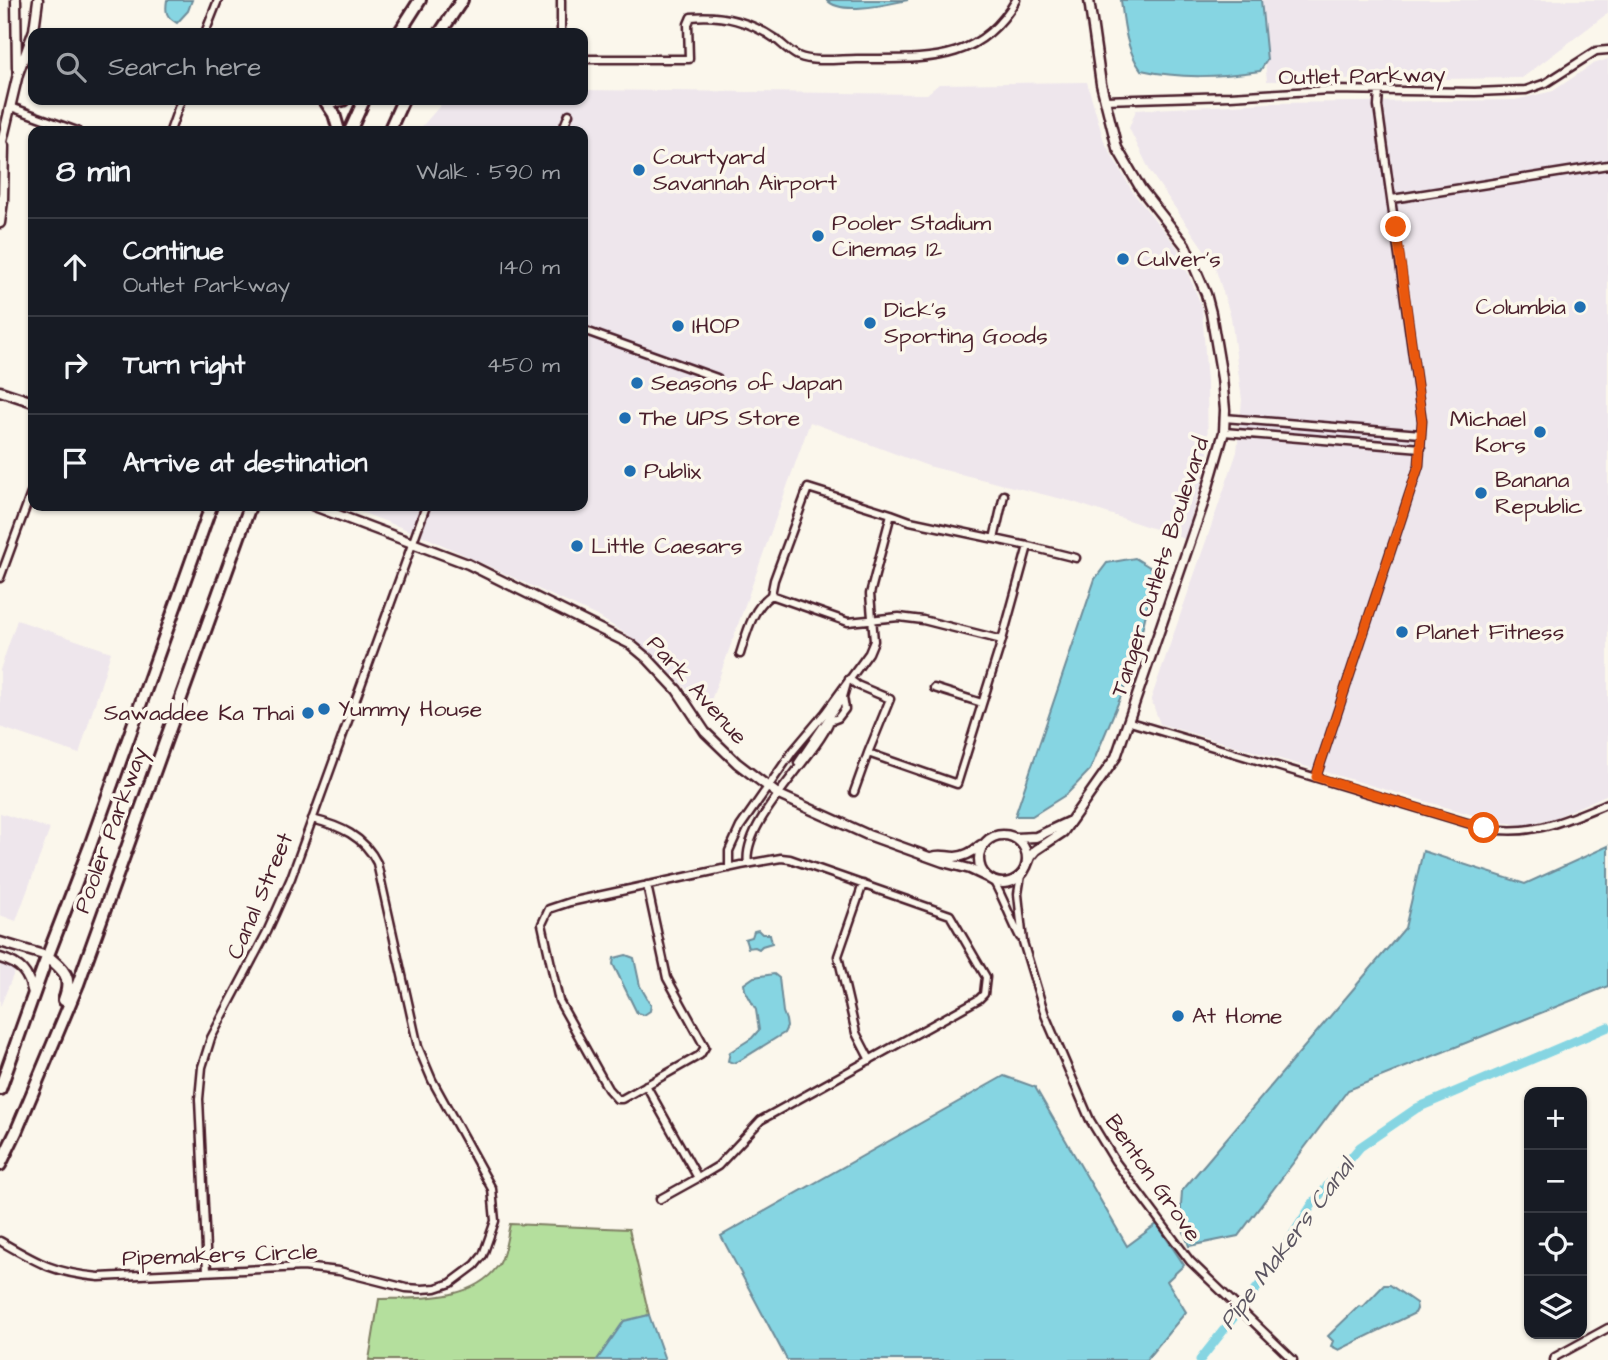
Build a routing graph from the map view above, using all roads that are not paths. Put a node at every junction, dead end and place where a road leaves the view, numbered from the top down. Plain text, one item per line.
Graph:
1 (16, 0) edge
2 (38, 0) edge
3 (218, 0) edge
4 (420, 0) edge
5 (462, 0) edge
6 (561, 0) edge
7 (1016, 0) edge
8 (1089, 0) edge
9 (34, 28) edge
10 (207, 28) edge
11 (402, 28) edge
12 (443, 28) edge
13 (561, 28) edge
14 (28, 46) edge
15 (1608, 50) edge
16 (588, 59) edge
17 (18, 74) junction
18 (1379, 91) junction
19 (1105, 100) junction
20 (179, 105) edge
21 (327, 105) edge
22 (361, 105) edge
23 (401, 105) edge
24 (10, 107) junction
25 (569, 114) dead end
26 (63, 126) edge
27 (172, 126) edge
28 (338, 126) edge
29 (353, 126) edge
30 (390, 126) edge
31 (564, 126) edge
32 (4, 136) junction
33 (0, 150) edge
34 (1608, 166) edge
35 (1392, 199) junction
36 (0, 223) edge
37 (588, 332) edge
38 (717, 378) dead end
39 (0, 391) edge
40 (28, 400) edge
41 (1224, 418) junction
42 (1224, 432) junction
43 (1421, 434) junction
44 (1420, 448) junction
45 (1004, 495) dead end
46 (28, 502) edge
47 (209, 511) edge
48 (248, 511) edge
49 (327, 511) edge
50 (424, 511) edge
51 (891, 514) junction
52 (994, 539) junction
53 (413, 543) junction
54 (1028, 547) junction
55 (1076, 558) dead end
56 (0, 578) edge
57 (771, 594) junction
58 (872, 618) junction
59 (1002, 640) junction
60 (740, 654) dead end
61 (848, 681) junction
62 (934, 688) dead end
63 (982, 703) junction
64 (1130, 722) junction
65 (868, 753) junction
66 (1316, 777) junction
67 (767, 787) junction
68 (854, 792) dead end
69 (779, 795) junction
70 (1608, 803) edge
71 (312, 819) junction
72 (1068, 822) junction
73 (1014, 838) junction
74 (985, 843) junction
75 (932, 857) junction
76 (748, 864) junction
77 (729, 868) junction
78 (1024, 871) junction
79 (990, 879) junction
80 (863, 884) junction
81 (648, 885) junction
82 (0, 942) edge
83 (1023, 942) junction
84 (47, 956) junction
85 (0, 958) edge
86 (34, 994) junction
87 (870, 1060) junction
88 (646, 1085) junction
89 (0, 1088) edge
90 (31, 1098) junction
91 (0, 1165) edge
92 (698, 1178) junction
93 (660, 1199) dead end
94 (0, 1241) edge
95 (207, 1271) junction
96 (1608, 1328) edge
97 (1293, 1360) edge
98 (1554, 1360) edge

1 - 17 street
2 - 9 street
3 - 10 street
4 - 11 main road
5 - 12 main road
6 - 13 street
7 - 16 street
8 - 19 street, Tanger Outlets Boulevard
14 - 17 street
15 - 18 street, Outlet Parkway
17 - 24 street
18 - 19 street, Outlet Parkway
18 - 35 street
19 - 41 street, Tanger Outlets Boulevard
20 - 27 street
21 - 28 main road
22 - 29 main road
23 - 30 main road
24 - 26 street
24 - 32 street
25 - 31 street
32 - 33 street
32 - 36 street
34 - 35 street
35 - 43 street
37 - 38 street
39 - 40 street
41 - 42 street, Tanger Outlets Boulevard
41 - 43 street
42 - 44 street
42 - 64 street, Tanger Outlets Boulevard
43 - 44 street
44 - 66 street
45 - 52 street
46 - 56 street
47 - 84 main road, Pooler Parkway
48 - 90 main road, Pooler Parkway
49 - 53 street, Park Avenue
50 - 53 street, Canal Street
51 - 52 street
51 - 57 street
51 - 58 street
52 - 54 street
53 - 67 street, Park Avenue
53 - 71 street, Canal Street
54 - 55 street
54 - 59 street
57 - 58 street
57 - 60 street
58 - 59 street
58 - 61 street
59 - 63 street
61 - 65 street
61 - 67 street
61 - 69 street
62 - 63 street
63 - 65 street
64 - 66 street
64 - 72 street, Tanger Outlets Boulevard
65 - 68 street
66 - 70 street
67 - 69 street, Park Avenue
67 - 77 street
69 - 75 street, Park Avenue
69 - 76 street
71 - 95 street, Canal Street
71 - 95 street, Pipemakers Circle
72 - 73 street
72 - 78 street, Tanger Outlets Boulevard
73 - 74 street
73 - 78 street
74 - 75 street, Park Avenue
74 - 79 street
75 - 79 street, Park Avenue
76 - 77 street
76 - 80 street
77 - 81 street
78 - 79 street
78 - 83 street, Benton Grove
79 - 83 street, Benton Grove
80 - 87 street
80 - 87 street
81 - 88 street
81 - 88 street
82 - 84 street
83 - 97 street, Benton Grove
84 - 86 main road, Pooler Parkway
84 - 90 main road
85 - 86 street
86 - 89 main road, Pooler Parkway
87 - 92 street
88 - 92 street
90 - 91 main road, Pooler Parkway
92 - 93 street
94 - 95 street, Pipemakers Circle
96 - 98 street

